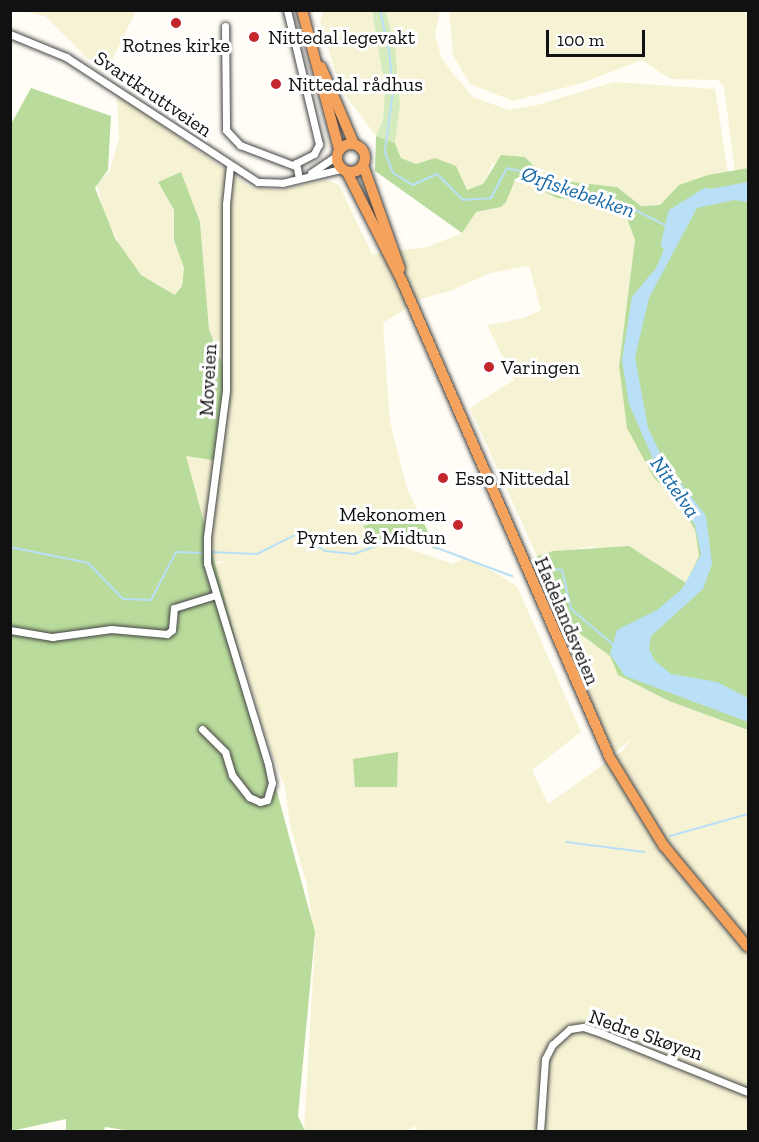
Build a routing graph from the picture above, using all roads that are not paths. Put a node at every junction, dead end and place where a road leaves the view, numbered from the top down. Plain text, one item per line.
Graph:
1 (287, 10) edge
2 (302, 10) edge
3 (225, 26) dead end
4 (10, 34) edge
5 (308, 36) junction
6 (354, 144) junction
7 (338, 153) junction
8 (230, 165) junction
9 (363, 165) junction
10 (295, 166) junction
11 (344, 170) junction
12 (309, 175) junction
13 (299, 178) junction
14 (402, 281) junction
15 (216, 595) junction
16 (10, 630) edge
17 (202, 729) dead end
18 (748, 947) edge
19 (748, 1092) edge
20 (540, 1131) edge

1 - 10 street
2 - 5 highway
3 - 10 street
4 - 8 street, Svartkruttveien
5 - 6 highway
5 - 7 highway
6 - 7 highway
6 - 9 highway
7 - 11 highway
7 - 12 street, Svartkruttveien
8 - 13 street, Svartkruttveien
8 - 15 street, Moveien
9 - 11 highway
9 - 14 highway, Hadelandsveien
10 - 13 street
11 - 12 street, Svartkruttveien
11 - 14 highway, Hadelandsveien
12 - 13 street, Svartkruttveien
14 - 18 highway, Hadelandsveien
15 - 16 street
15 - 17 street, Moveien
19 - 20 street, Nedre Skøyen

